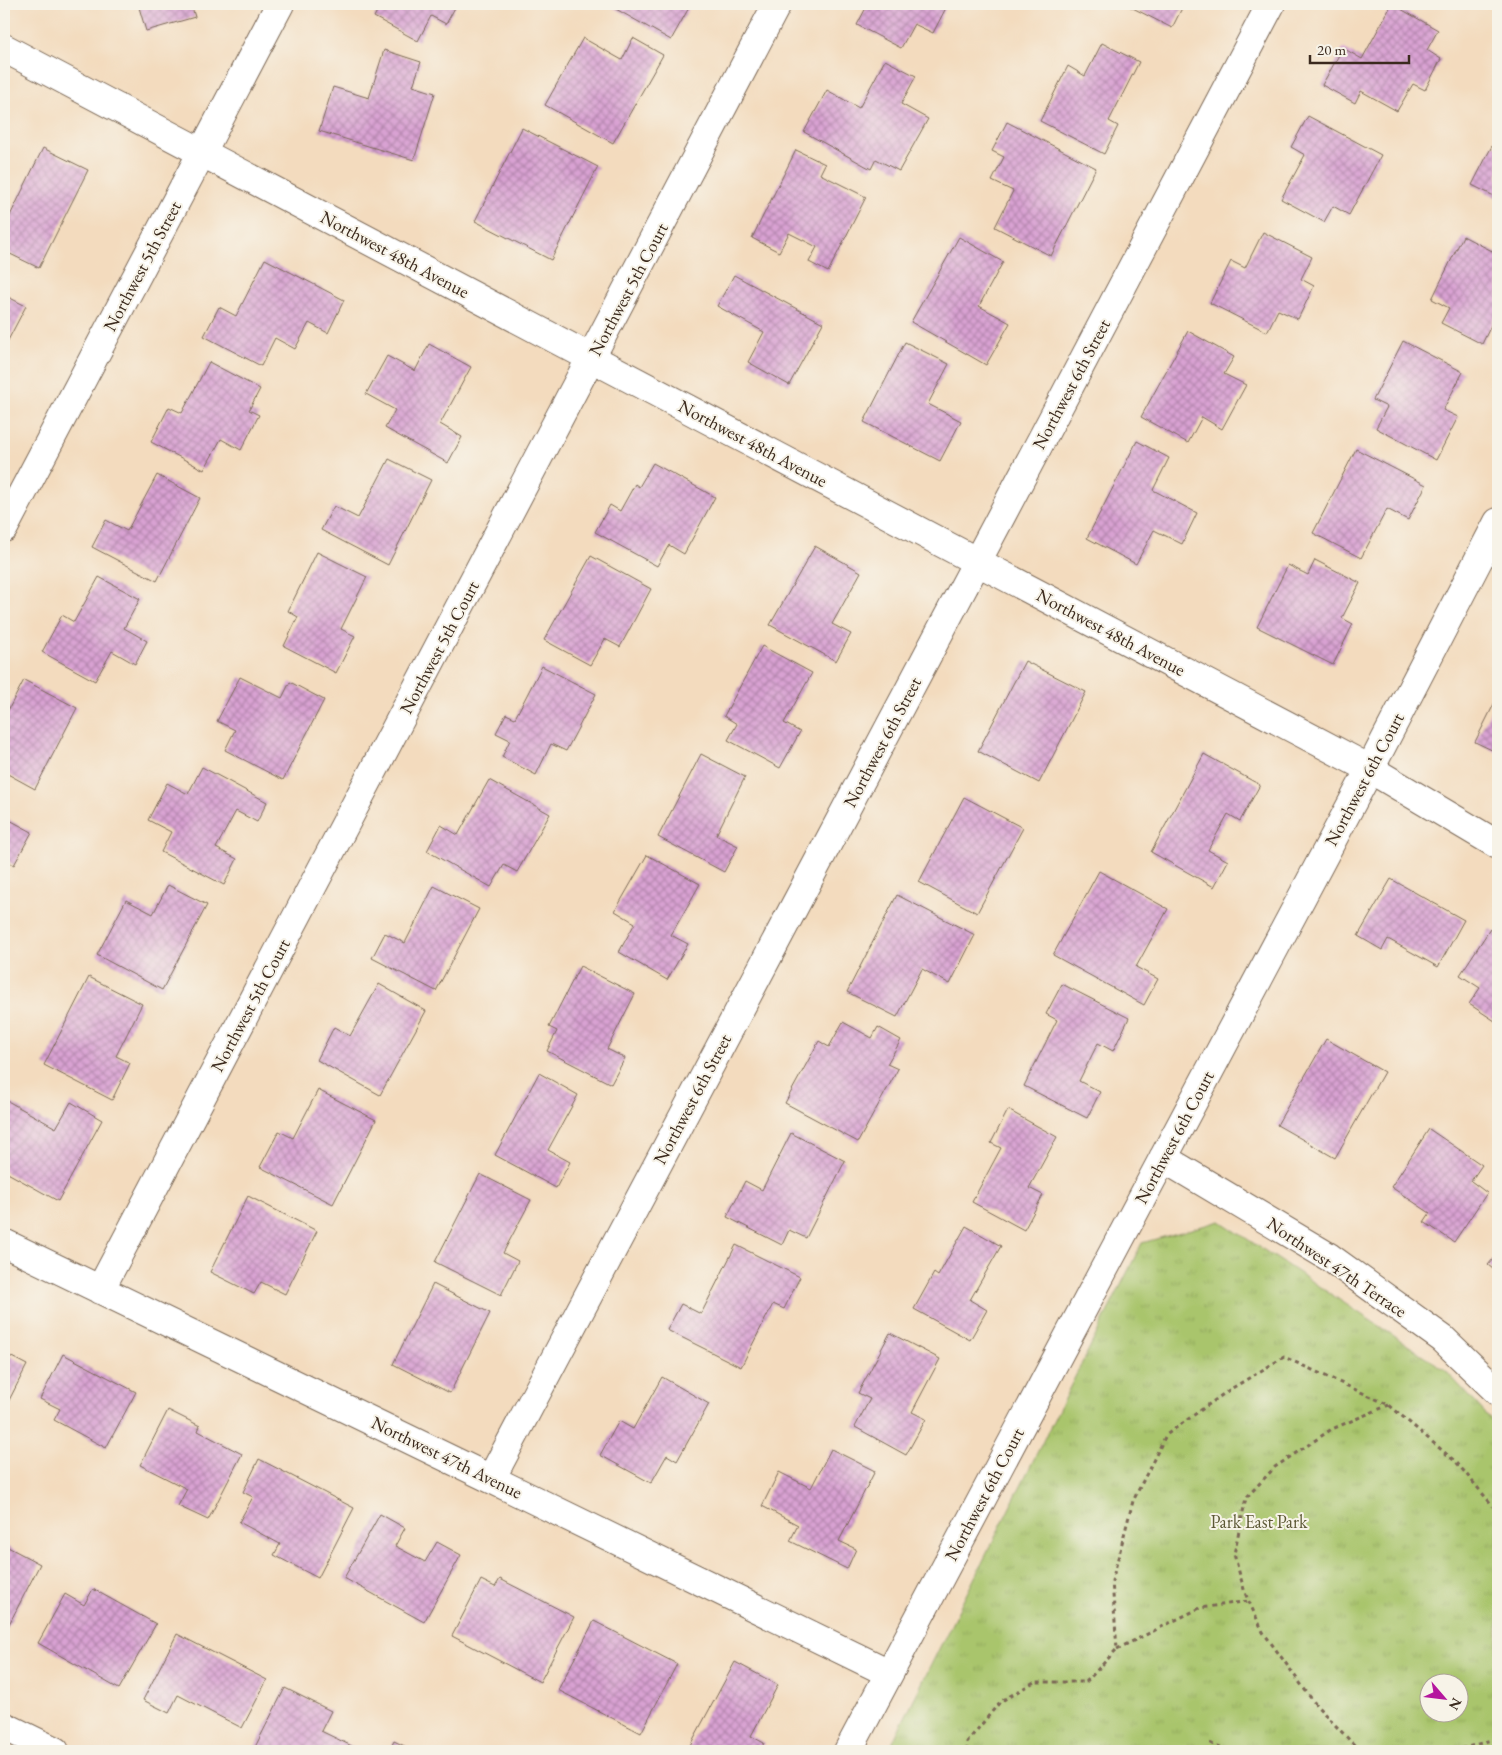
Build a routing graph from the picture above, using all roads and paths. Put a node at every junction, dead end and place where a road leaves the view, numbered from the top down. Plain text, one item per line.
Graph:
1 (280, 4) edge
2 (777, 4) edge
3 (1271, 4) edge
4 (4, 48) edge
5 (201, 153) junction
6 (592, 358) junction
7 (1498, 522) edge
8 (4, 528) edge
9 (977, 562) junction
10 (1370, 769) junction
11 (1498, 845) edge
12 (1163, 1158) junction
13 (4, 1243) edge
14 (100, 1290) junction
15 (1498, 1392) edge
16 (1389, 1405) junction
17 (491, 1478) junction
18 (1498, 1512) edge
19 (1249, 1601) junction
20 (1117, 1649) junction
21 (889, 1673) junction
22 (4, 1726) edge
23 (1498, 1738) edge
24 (1210, 1743) dead end
25 (55, 1751) edge
26 (848, 1751) edge
27 (967, 1751) edge
28 (1226, 1751) edge
29 (1360, 1751) edge
30 (1454, 1751) edge

1 - 5 street, Northwest 5th Street
2 - 6 street, Northwest 5th Court
3 - 9 street, Northwest 6th Street
4 - 5 street, Northwest 48th Avenue
5 - 6 street, Northwest 48th Avenue
5 - 8 street, Northwest 5th Street
6 - 9 street, Northwest 48th Avenue
6 - 14 street, Northwest 5th Court
7 - 10 street, Northwest 6th Court
9 - 10 street, Northwest 48th Avenue
9 - 17 street, Northwest 6th Street
10 - 11 street, Northwest 48th Avenue
10 - 12 street, Northwest 6th Court
12 - 15 street, Northwest 47th Terrace
12 - 21 street, Northwest 6th Court
13 - 14 street, Northwest 47th Avenue
14 - 17 street, Northwest 47th Avenue
16 - 18 path
16 - 19 path
16 - 20 path
17 - 21 street, Northwest 47th Avenue
19 - 20 path
19 - 29 path
20 - 27 path
21 - 26 street, Northwest 6th Court
22 - 25 street
23 - 30 path
24 - 28 path

